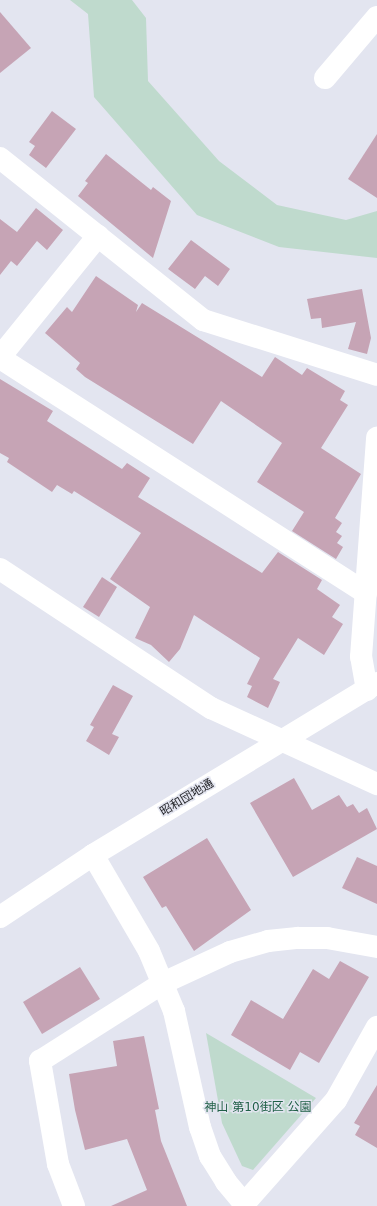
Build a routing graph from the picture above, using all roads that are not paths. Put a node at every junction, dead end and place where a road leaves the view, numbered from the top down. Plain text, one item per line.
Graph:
1 (377, 17) edge
2 (325, 78) dead end
3 (0, 158) edge
4 (98, 236) junction
5 (0, 357) edge
6 (377, 375) edge
7 (377, 438) edge
8 (0, 568) edge
9 (366, 593) junction
10 (372, 686) edge
11 (280, 741) junction
12 (377, 784) edge
13 (93, 855) junction
14 (0, 917) edge
15 (377, 947) edge
16 (163, 983) junction
17 (377, 1027) edge
18 (245, 1205) edge
19 (74, 1206) edge

1 - 2 street
3 - 4 street
4 - 5 street
4 - 6 street
5 - 9 street
7 - 9 street
8 - 11 street
9 - 10 street
10 - 11 street, 昭和団地通
11 - 12 street
11 - 13 street, 昭和団地通
13 - 14 street, 昭和団地通
13 - 16 street
15 - 16 street
16 - 18 street
16 - 19 street
17 - 18 street

